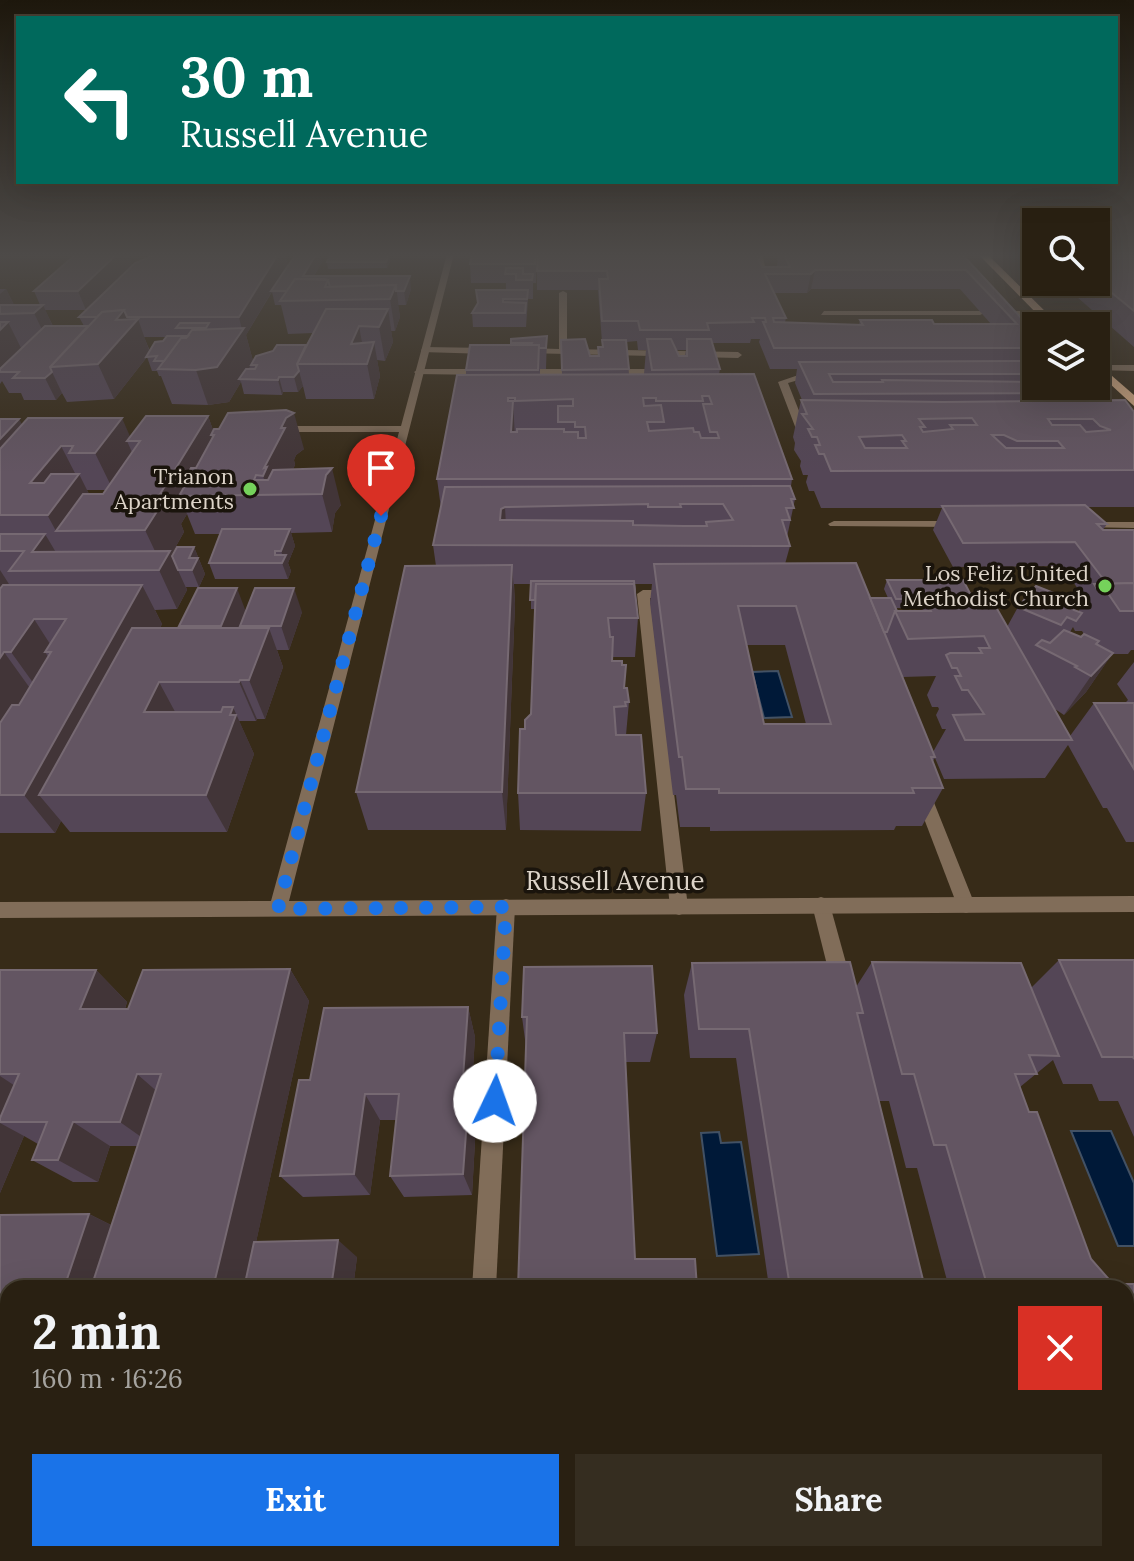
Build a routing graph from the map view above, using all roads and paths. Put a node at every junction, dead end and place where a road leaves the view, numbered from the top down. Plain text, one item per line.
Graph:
1 (431, 327) edge
2 (563, 327) edge
3 (425, 350) junction
4 (506, 351) edge
5 (520, 351) edge
6 (563, 351) junction
7 (738, 355) dead end
8 (1134, 368) edge
9 (1110, 369) edge
10 (419, 372) junction
11 (675, 372) edge
12 (832, 372) edge
13 (1110, 377) edge
14 (1129, 392) edge
15 (1134, 402) edge
16 (258, 429) edge
17 (404, 429) junction
18 (817, 429) edge
19 (834, 524) dead end
20 (976, 524) edge
21 (1071, 525) edge
22 (1134, 525) edge
23 (690, 594) edge
24 (918, 783) edge
25 (821, 905) junction
26 (966, 905) junction
27 (1134, 905) edge
28 (506, 907) junction
29 (679, 907) junction
30 (278, 909) junction
31 (0, 910) edge
32 (846, 1001) edge
33 (484, 1280) edge

1 - 3 street
2 - 6 street
3 - 4 street
3 - 10 street
5 - 6 street
6 - 7 street
8 - 9 street
10 - 11 street
10 - 17 street
12 - 18 street
13 - 14 main road
14 - 15 main road
16 - 17 street
17 - 30 street
19 - 20 street
21 - 22 street
23 - 29 street
24 - 26 street
25 - 26 street, Russell Avenue
25 - 29 street, Russell Avenue
25 - 32 street
26 - 27 street, Russell Avenue
28 - 29 street, Russell Avenue
28 - 30 street, Russell Avenue
28 - 33 street
30 - 31 street, Russell Avenue

